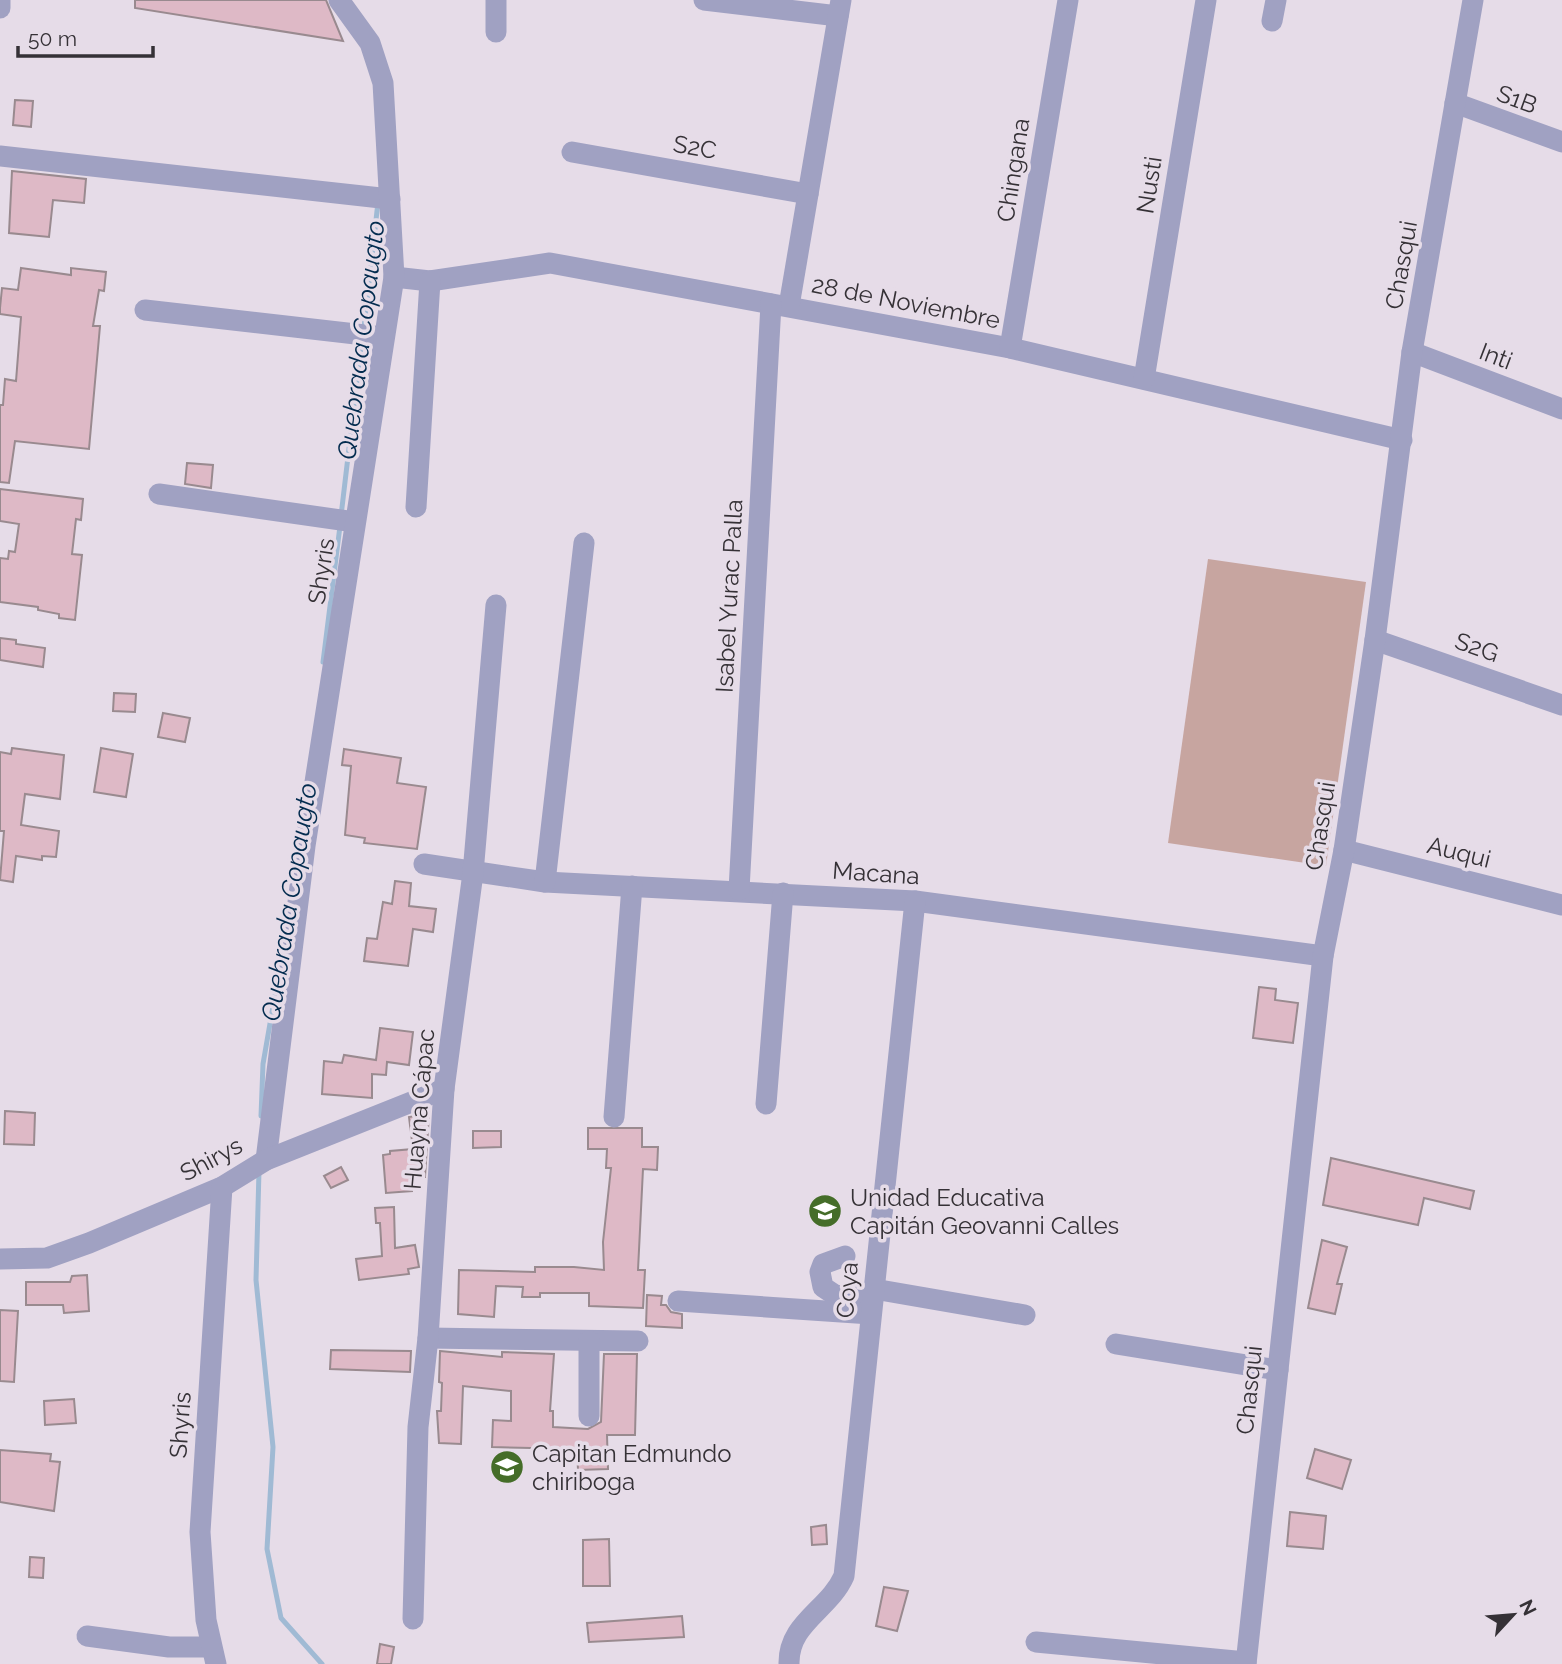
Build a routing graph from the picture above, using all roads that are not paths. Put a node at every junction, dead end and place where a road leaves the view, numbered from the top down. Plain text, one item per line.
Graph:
1 (0, 0) edge
2 (339, 0) edge
3 (496, 0) edge
4 (704, 0) edge
5 (1068, 0) edge
6 (1206, 0) edge
7 (1276, 0) edge
8 (1474, 0) edge
9 (0, 8) edge
10 (839, 8) edge
11 (1272, 22) dead end
12 (496, 32) dead end
13 (1455, 103) junction
14 (1562, 142) edge
15 (572, 152) dead end
16 (0, 156) edge
17 (808, 194) junction
18 (390, 199) junction
19 (394, 277) junction
20 (430, 281) junction
21 (780, 305) junction
22 (145, 310) dead end
23 (382, 337) junction
24 (1010, 348) junction
25 (1412, 352) junction
26 (1144, 379) junction
27 (1562, 409) edge
28 (1402, 440) junction
29 (159, 494) dead end
30 (416, 507) dead end
31 (355, 522) junction
32 (584, 543) dead end
33 (496, 605) dead end
34 (1375, 640) junction
35 (1562, 705) edge
36 (1344, 850) junction
37 (424, 864) dead end
38 (473, 873) junction
39 (545, 882) junction
40 (632, 886) junction
41 (739, 890) junction
42 (783, 893) junction
43 (915, 901) junction
44 (1562, 905) edge
45 (1323, 956) junction
46 (444, 1088) junction
47 (766, 1104) dead end
48 (614, 1117) dead end
49 (266, 1160) junction
50 (222, 1187) junction
51 (845, 1256) dead end
52 (0, 1259) edge
53 (873, 1300) junction
54 (678, 1301) dead end
55 (1025, 1315) dead end
56 (428, 1338) junction
57 (589, 1341) junction
58 (638, 1341) dead end
59 (1116, 1344) dead end
60 (1278, 1370) junction
61 (589, 1416) dead end
62 (413, 1619) dead end
63 (87, 1636) dead end
64 (1036, 1642) dead end
65 (213, 1656) edge
66 (1246, 1663) edge
67 (789, 1664) edge

1 - 9 street
2 - 18 street, Shyris
3 - 12 street
4 - 10 street
5 - 24 street, Chingana
6 - 26 street, Nusti
7 - 11 street
8 - 13 street, Chasqui
10 - 17 street, Isabel Yurac Palla
13 - 14 street, S1B
13 - 25 street, Chasqui
15 - 17 street, S2C
16 - 18 street
17 - 21 street, Isabel Yurac Palla
18 - 19 street, Shyris
19 - 20 street, 28 de Noviembre
19 - 23 street, Shyris
20 - 21 street, 28 de Noviembre
20 - 30 street
21 - 24 street, 28 de Noviembre
21 - 41 street, Isabel Yurac Palla
22 - 23 street
23 - 31 street, Shyris
24 - 26 street, 28 de Noviembre
25 - 27 street, Inti
25 - 28 street, Chasqui
26 - 28 street, 28 de Noviembre
28 - 34 street, Chasqui
29 - 31 street
31 - 49 street, Shyris
32 - 39 street
33 - 38 street, Huayna Cápac
34 - 35 street, S2G
34 - 36 street, Chasqui
36 - 44 street, Auqui
36 - 45 street, Chasqui
37 - 38 street, Macana
38 - 39 street, Macana
38 - 46 street, Huayna Cápac
39 - 40 street, Macana
40 - 41 street, Macana
40 - 48 street
41 - 42 street, Macana
42 - 43 street, Macana
42 - 47 street
43 - 45 street, Macana
43 - 53 street, Coya
45 - 60 street, Chasqui
46 - 49 street, Shirys
46 - 56 street, Huayna Cápac
49 - 50 street, Shirys
50 - 52 street, Shirys
50 - 65 street, Shyris
51 - 53 street
53 - 54 street
53 - 55 street
53 - 67 street, Coya
56 - 57 street
56 - 62 street, Huayna Cápac
57 - 58 street
57 - 61 street
59 - 60 street
60 - 66 street, Chasqui
63 - 65 street
64 - 66 street

